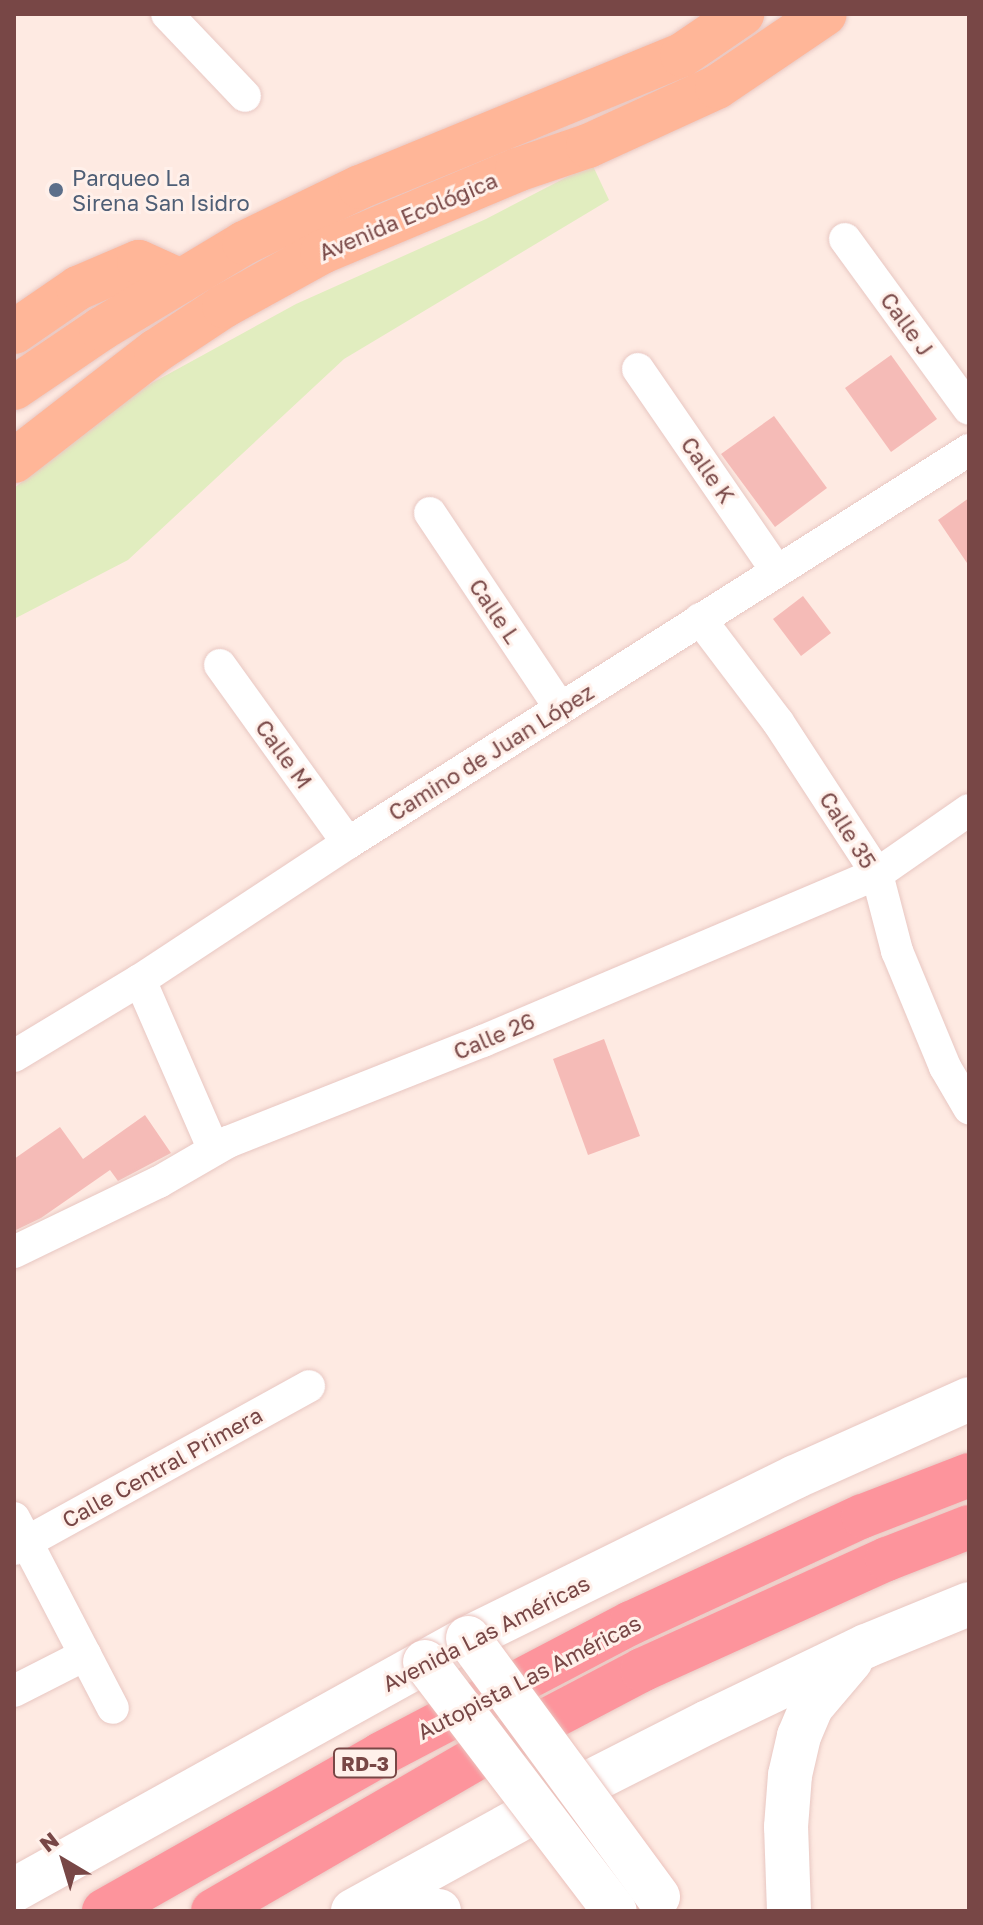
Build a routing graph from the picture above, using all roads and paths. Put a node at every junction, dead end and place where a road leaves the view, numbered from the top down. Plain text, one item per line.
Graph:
1 (167, 14) edge
2 (742, 14) edge
3 (825, 14) edge
4 (245, 96) dead end
5 (845, 239) dead end
6 (181, 281) junction
7 (14, 332) edge
8 (638, 369) dead end
9 (14, 388) edge
10 (86, 402) junction
11 (14, 406) edge
12 (969, 409) edge
13 (969, 450) edge
14 (14, 461) edge
15 (430, 513) dead end
16 (777, 571) junction
17 (700, 619) junction
18 (220, 665) dead end
19 (560, 708) junction
20 (969, 810) edge
21 (348, 843) junction
22 (877, 874) junction
23 (140, 980) junction
24 (14, 1056) edge
25 (969, 1108) edge
26 (214, 1150) junction
27 (14, 1252) edge
28 (309, 1386) dead end
29 (969, 1399) edge
30 (969, 1475) edge
31 (969, 1527) edge
32 (18, 1536) edge
33 (969, 1604) edge
34 (468, 1638) junction
35 (866, 1646) junction
36 (85, 1655) junction
37 (425, 1662) junction
38 (14, 1691) edge
39 (113, 1708) dead end
40 (14, 1890) edge
41 (354, 1910) edge
42 (104, 1911) edge
43 (213, 1911) edge
44 (439, 1911) edge
45 (615, 1911) edge
46 (667, 1911) edge
47 (789, 1911) edge

1 - 4 street
2 - 6 main road, Avenida Ecológica
3 - 10 main road, Avenida Ecológica
5 - 12 street, Calle J
6 - 7 main road
6 - 9 main road, Avenida Ecológica
8 - 16 street, Calle K
10 - 11 main road
10 - 14 main road, Avenida Ecológica
13 - 16 street, Camino de Juan López
15 - 19 street, Calle L
16 - 17 street, Camino de Juan López
17 - 19 street, Camino de Juan López
17 - 22 street, Calle 35
18 - 21 street, Calle M
19 - 21 street, Camino de Juan López
20 - 22 street, Calle 26
21 - 23 street, Camino de Juan López
22 - 25 street, Calle 35
22 - 26 street, Calle 26
23 - 24 street, Camino de Juan López
23 - 26 street
26 - 27 street, Calle 26
28 - 32 street, Calle Central Primera
29 - 34 street, Avenida Las Américas
30 - 42 highway, Autopista Las Américas / RD-3
31 - 43 highway, Autopista Las Américas / RD-3
32 - 36 street
33 - 35 street
34 - 37 street, Avenida Las Américas
34 - 46 street, bridge
35 - 41 street
35 - 47 street
36 - 38 street
36 - 39 street
37 - 40 street, Avenida Las Américas
37 - 45 street, bridge
41 - 44 street

